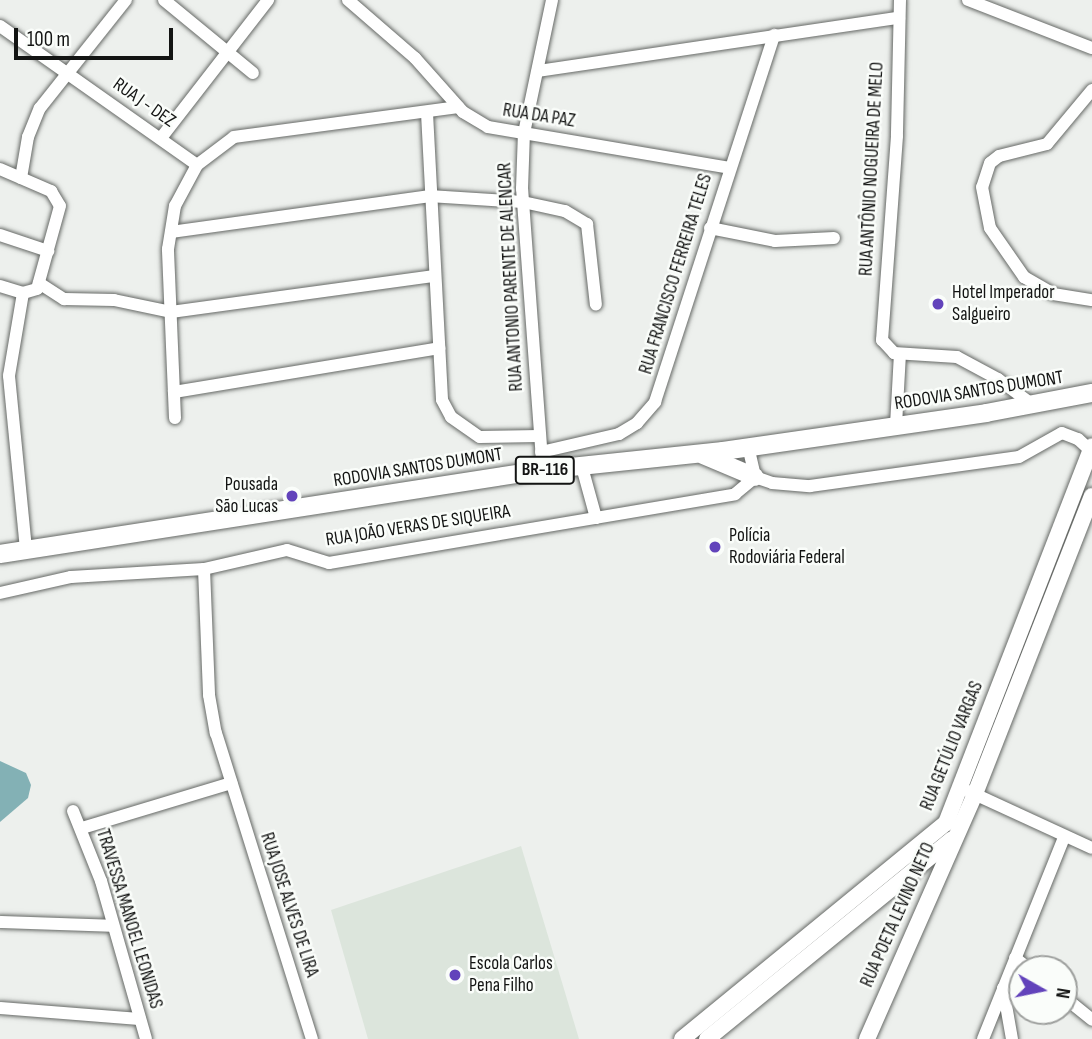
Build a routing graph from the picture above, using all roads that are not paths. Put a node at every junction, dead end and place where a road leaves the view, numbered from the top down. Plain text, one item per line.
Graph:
1 (126, 0) edge
2 (164, 0) edge
3 (268, 0) edge
4 (348, 0) edge
5 (552, 0) edge
6 (900, 0) edge
7 (968, 0) edge
8 (899, 18) junction
9 (0, 26) edge
10 (774, 35) junction
11 (1092, 48) edge
12 (227, 52) junction
13 (538, 71) junction
14 (69, 73) junction
15 (253, 73) dead end
16 (1092, 90) edge
17 (458, 107) junction
18 (427, 113) junction
19 (524, 133) junction
20 (161, 138) junction
21 (197, 165) junction
22 (730, 168) junction
23 (0, 169) edge
24 (21, 178) junction
25 (429, 196) junction
26 (523, 202) junction
27 (710, 228) junction
28 (171, 232) junction
29 (0, 235) edge
30 (834, 238) dead end
31 (48, 251) junction
32 (435, 276) junction
33 (39, 283) junction
34 (0, 286) edge
35 (25, 293) junction
36 (1092, 300) edge
37 (596, 305) dead end
38 (171, 312) junction
39 (439, 348) junction
40 (900, 354) junction
41 (1092, 391) edge
42 (174, 392) junction
43 (1033, 405) junction
44 (175, 418) dead end
45 (897, 425) junction
46 (539, 436) junction
47 (748, 446) junction
48 (1091, 448) edge
49 (541, 452) junction
50 (700, 454) junction
51 (582, 467) junction
52 (542, 470) junction
53 (755, 477) junction
54 (1092, 496) edge
55 (596, 518) junction
56 (26, 550) junction
57 (0, 554) edge
58 (204, 569) junction
59 (0, 593) edge
60 (231, 783) junction
61 (968, 791) junction
62 (73, 811) dead end
63 (82, 828) junction
64 (957, 835) junction
65 (1064, 837) junction
66 (1092, 848) edge
67 (0, 922) edge
68 (112, 926) junction
69 (1016, 955) edge
70 (1008, 976) edge
71 (769, 978) junction
72 (1003, 988) junction
73 (0, 1008) edge
74 (140, 1019) junction
75 (695, 1037) edge
76 (146, 1039) edge
77 (312, 1039) edge
78 (867, 1039) edge
79 (983, 1039) edge
80 (1012, 1039) edge

1 - 14 street
2 - 12 street
3 - 12 street
4 - 17 street, RUA DA PAZ
5 - 13 street, RUA ANTONIO PARENTE DE ALENCAR
6 - 8 street, RUA ANTÔNIO NOGUEIRA DE MELO
7 - 11 street
8 - 10 street
8 - 40 street, RUA ANTÔNIO NOGUEIRA DE MELO
9 - 14 street, RUA J - DEZ
10 - 13 street
10 - 22 street, RUA FRANCISCO FERREIRA TELES
12 - 15 street
12 - 20 street
13 - 19 street, RUA ANTONIO PARENTE DE ALENCAR
14 - 20 street, RUA J - DEZ
14 - 24 street
16 - 36 street
17 - 18 street
17 - 19 street, RUA DA PAZ
18 - 21 street
18 - 25 street
19 - 22 street, RUA DA PAZ
19 - 26 street, RUA ANTONIO PARENTE DE ALENCAR
20 - 21 street, RUA J - DEZ
21 - 28 street
22 - 27 street, RUA FRANCISCO FERREIRA TELES
23 - 24 street
24 - 31 street
25 - 26 street
25 - 28 street
25 - 32 street
26 - 37 street
26 - 46 street, RUA ANTONIO PARENTE DE ALENCAR
27 - 30 street
27 - 49 street, RUA FRANCISCO FERREIRA TELES
28 - 38 street
29 - 31 street
31 - 33 street
32 - 38 street
32 - 39 street
33 - 35 street
33 - 38 street
34 - 35 street
35 - 56 street
38 - 42 street
39 - 42 street
39 - 46 street
40 - 43 street
40 - 45 street
41 - 43 highway, RODOVIA SANTOS DUMONT / BR-116
42 - 44 street
43 - 45 highway, RODOVIA SANTOS DUMONT / BR-116
45 - 47 highway, RODOVIA SANTOS DUMONT / BR-116
46 - 49 street, RUA ANTONIO PARENTE DE ALENCAR
47 - 50 highway, RODOVIA SANTOS DUMONT / BR-116
47 - 53 street
48 - 53 street
48 - 61 main road, RUA GETÚLIO VARGAS
49 - 52 street, RUA ANTONIO PARENTE DE ALENCAR
50 - 51 highway, RODOVIA SANTOS DUMONT / BR-116
50 - 53 highway
51 - 52 highway, RODOVIA SANTOS DUMONT / BR-116
51 - 55 street
52 - 56 highway, RODOVIA SANTOS DUMONT / BR-116
53 - 55 street, RUA JOÃO VERAS DE SIQUEIRA
54 - 61 main road, RUA POETA LEVINO NETO
55 - 58 street, RUA JOÃO VERAS DE SIQUEIRA
56 - 57 highway, RODOVIA SANTOS DUMONT / BR-116
58 - 59 street, RUA JOÃO VERAS DE SIQUEIRA
58 - 60 street, RUA JOSE ALVES DE LIRA
60 - 63 street
60 - 77 street, RUA JOSE ALVES DE LIRA
61 - 64 main road, RUA POETA LEVINO NETO
61 - 65 street
61 - 71 main road, RUA GETÚLIO VARGAS
62 - 63 street, TRAVESSA MANOEL LEONIDAS
63 - 68 street, TRAVESSA MANOEL LEONIDAS
64 - 71 main road, RUA GETÚLIO VARGAS
64 - 78 main road, RUA POETA LEVINO NETO
65 - 66 street
65 - 69 street
67 - 68 street
68 - 74 street, TRAVESSA MANOEL LEONIDAS
70 - 72 street
71 - 75 main road, RUA GETÚLIO VARGAS
72 - 79 street
72 - 80 street
73 - 74 street
74 - 76 street, TRAVESSA MANOEL LEONIDAS

